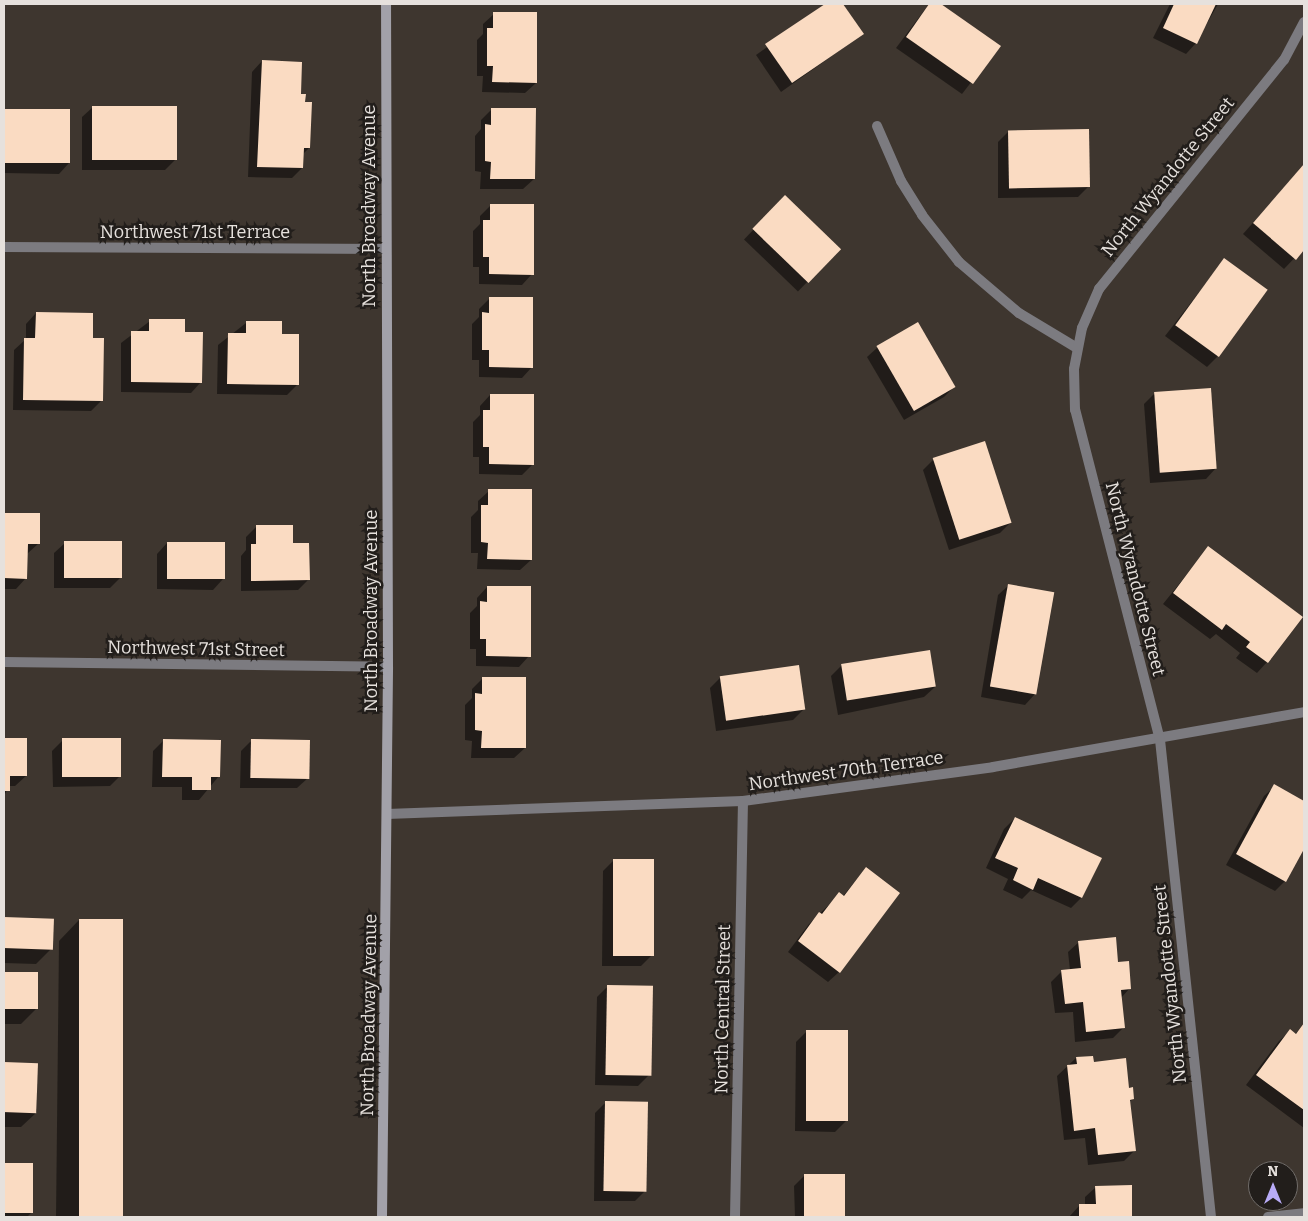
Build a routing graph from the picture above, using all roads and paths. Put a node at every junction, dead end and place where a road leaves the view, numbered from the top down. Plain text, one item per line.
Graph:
1 (386, 4) edge
2 (1304, 22) edge
3 (877, 126) dead end
4 (4, 247) edge
5 (385, 249) junction
6 (1077, 348) junction
7 (4, 662) edge
8 (388, 667) junction
9 (1304, 712) edge
10 (1160, 740) junction
11 (743, 801) junction
12 (388, 814) junction
13 (1304, 1213) edge
14 (382, 1217) edge
15 (735, 1217) edge
16 (1211, 1217) edge
17 (1268, 1217) edge

1 - 5 main road, North Broadway Avenue
2 - 6 street, North Wyandotte Street
3 - 6 street
4 - 5 street, Northwest 71st Terrace
5 - 8 main road, North Broadway Avenue
6 - 10 street, North Wyandotte Street
7 - 8 street, Northwest 71st Street
8 - 12 main road, North Broadway Avenue
9 - 10 street, Northwest 70th Terrace
10 - 11 street, Northwest 70th Terrace
10 - 16 street, North Wyandotte Street
11 - 12 street, Northwest 70th Terrace
11 - 15 street, North Central Street
12 - 14 main road, North Broadway Avenue
13 - 17 street

